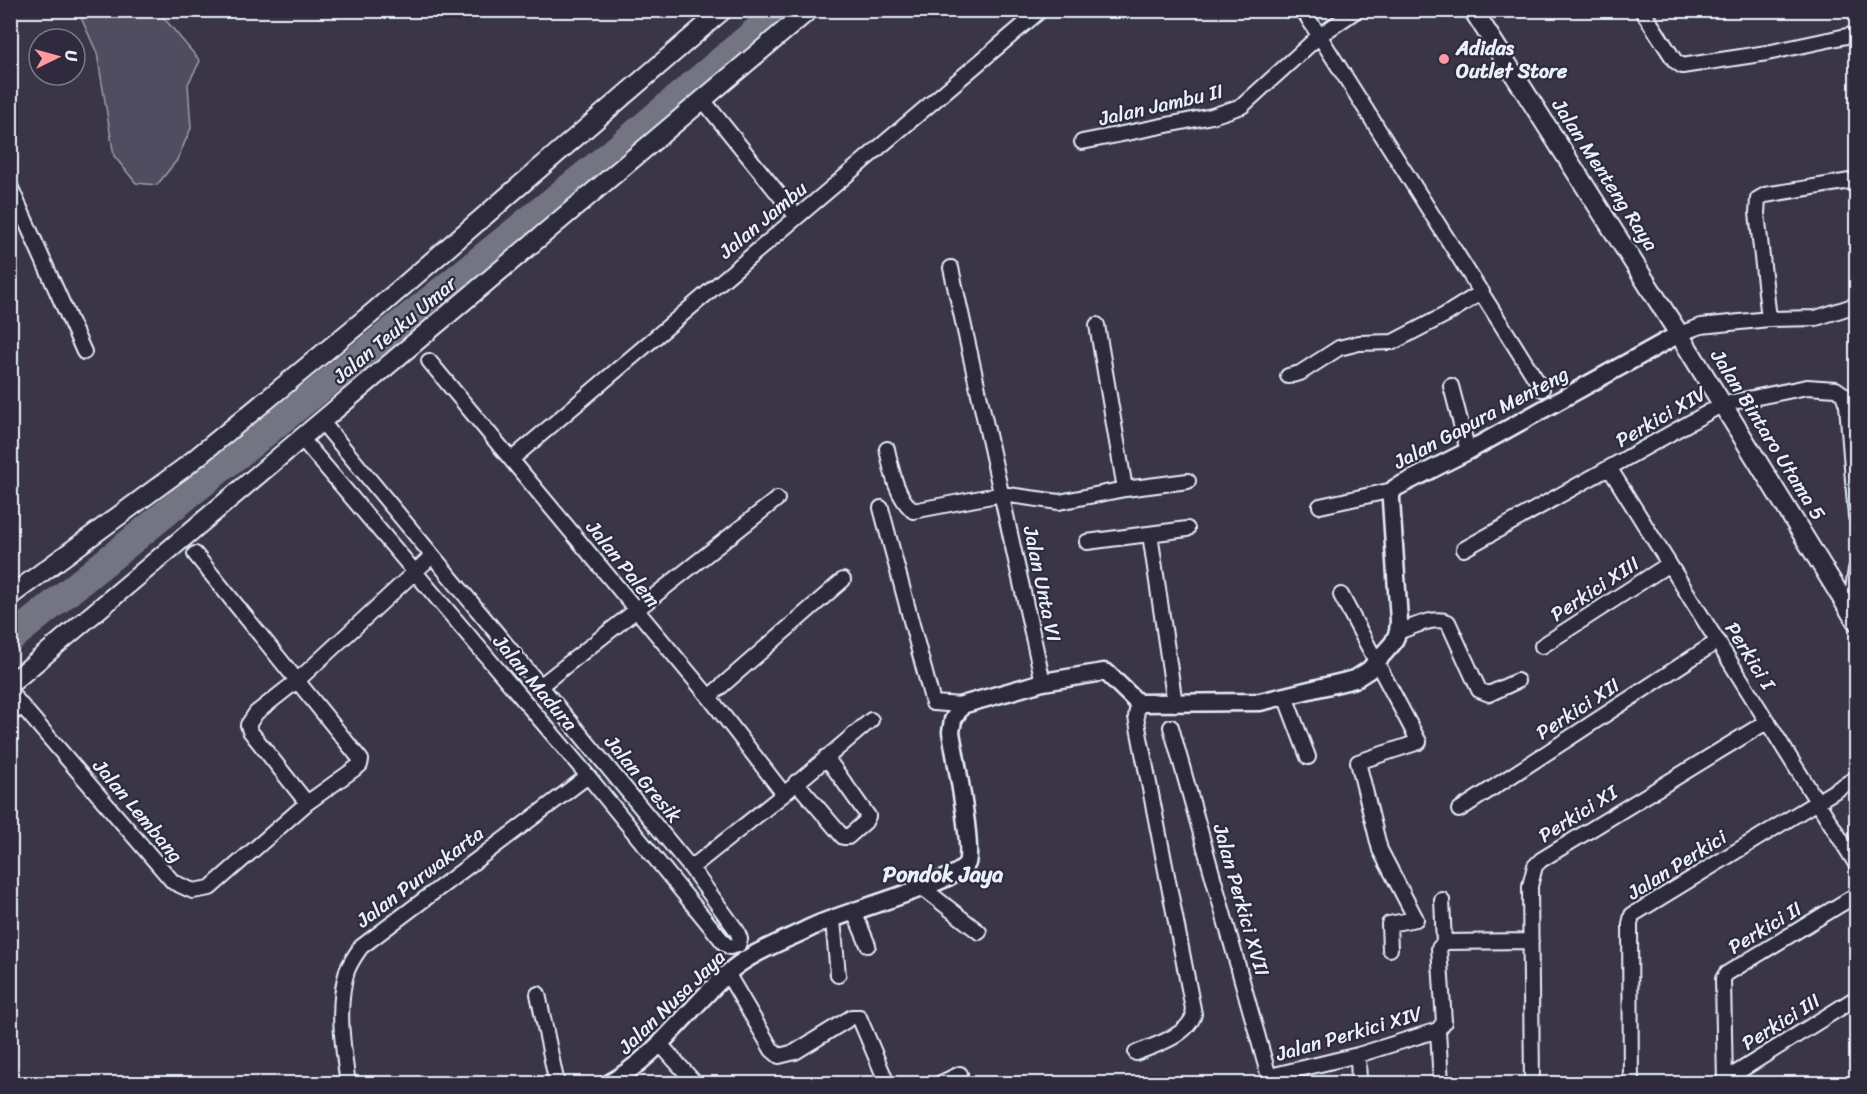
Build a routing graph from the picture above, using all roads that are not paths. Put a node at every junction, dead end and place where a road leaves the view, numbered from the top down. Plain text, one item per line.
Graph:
1 (723, 10) edge
2 (809, 10) edge
3 (1041, 10) edge
4 (1304, 10) edge
5 (1357, 10) edge
6 (1473, 10) edge
7 (1642, 10) edge
8 (1857, 34) edge
9 (1319, 36) junction
10 (703, 100) junction
11 (1082, 142) dead end
12 (1857, 180) edge
13 (10, 186) edge
14 (797, 217) junction
15 (951, 268) dead end
16 (1482, 292) junction
17 (1857, 304) edge
18 (1769, 319) junction
19 (1097, 325) dead end
20 (1679, 334) junction
21 (84, 352) dead end
22 (429, 361) dead end
23 (1288, 376) dead end
24 (1451, 386) dead end
25 (1542, 389) dead end
26 (1723, 404) junction
27 (322, 422) junction
28 (302, 439) junction
29 (887, 449) dead end
30 (1468, 451) junction
31 (512, 459) junction
32 (1610, 469) junction
33 (1188, 481) dead end
34 (1125, 489) junction
35 (1393, 490) junction
36 (1002, 494) junction
37 (777, 499) dead end
38 (1320, 506) dead end
39 (880, 508) dead end
40 (1857, 518) edge
41 (1187, 529) dead end
42 (1150, 534) junction
43 (1087, 542) dead end
44 (1464, 549) dead end
45 (195, 554) dead end
46 (432, 556) junction
47 (1669, 564) junction
48 (1857, 569) edge
49 (415, 571) junction
50 (843, 580) dead end
51 (1341, 595) dead end
52 (10, 596) edge
53 (635, 610) junction
54 (1853, 616) edge
55 (1398, 632) junction
56 (1718, 641) junction
57 (1542, 646) dead end
58 (1376, 664) junction
59 (298, 680) junction
60 (1517, 681) dead end
61 (1043, 682) junction
62 (10, 684) edge
63 (540, 686) junction
64 (10, 692) edge
65 (1285, 696) junction
66 (709, 697) junction
67 (1138, 703) junction
68 (1175, 704) junction
69 (962, 705) junction
70 (22, 706) junction
71 (10, 716) edge
72 (871, 720) dead end
73 (1768, 721) junction
74 (1172, 727) dead end
75 (826, 757) junction
76 (1308, 757) dead end
77 (588, 776) junction
78 (1857, 778) edge
79 (796, 782) junction
80 (784, 794) junction
81 (1818, 802) junction
82 (307, 803) junction
83 (1459, 810) dead end
84 (1857, 864) edge
85 (691, 868) junction
86 (923, 888) junction
87 (1857, 896) edge
88 (1442, 900) dead end
89 (854, 912) junction
90 (833, 920) junction
91 (979, 932) dead end
92 (1531, 941) junction
93 (738, 945) joint
94 (868, 945) dead end
95 (1442, 946) junction
96 (1390, 949) dead end
97 (727, 973) junction
98 (838, 975) dead end
99 (538, 994) dead end
100 (1857, 998) edge
101 (1438, 1030) junction
102 (660, 1044) junction
103 (1136, 1053) dead end
104 (1358, 1055) junction
105 (960, 1074) dead end
106 (884, 1076) dead end
107 (1271, 1080) edge
108 (1725, 1082) edge
109 (348, 1083) edge
110 (557, 1083) edge
111 (608, 1083) edge
112 (696, 1083) edge
113 (939, 1083) edge
114 (1359, 1083) edge
115 (1440, 1083) edge
116 (1532, 1083) edge
117 (1631, 1083) edge

1 - 52 main road, Jalan Teuku Umar
2 - 10 main road, Jalan Teuku Umar
3 - 14 street, Jalan Jambu
4 - 9 street
5 - 9 street, Jalan Jambu II
6 - 20 main road, Jalan Menteng Raya
7 - 8 street
9 - 11 street, Jalan Jambu II
9 - 16 street
10 - 14 street
10 - 27 main road, Jalan Teuku Umar
12 - 18 street
13 - 21 street
14 - 31 street, Jalan Jambu
15 - 36 street, Jalan Unta VI
16 - 23 street
16 - 25 street
17 - 18 street
18 - 20 street
19 - 34 street
20 - 26 main road, Jalan Bintaro Utama 5
20 - 30 street, Jalan Gapura Menteng
22 - 31 street, Jalan Palem
24 - 30 street
26 - 32 street, Perkici XIV
26 - 40 street, Perkici XIV
26 - 54 main road, Jalan Bintaro Utama 5
27 - 28 main road, Jalan Teuku Umar
27 - 46 street, Jalan Gresik
28 - 49 street, Jalan Madura
28 - 62 main road, Jalan Teuku Umar
29 - 36 street
30 - 35 street, Jalan Gapura Menteng
31 - 53 street, Jalan Palem
32 - 44 street, Perkici XIV
32 - 47 street, Perkici I
33 - 34 street
34 - 36 street
35 - 38 street
35 - 55 street, Jalan Gapura Menteng
36 - 61 street, Jalan Unta VI
37 - 53 street
39 - 69 street
41 - 42 street
42 - 43 street
42 - 68 street
45 - 59 street, Jalan Lembang
46 - 49 street
46 - 63 street, Jalan Gresik
47 - 56 street, Perkici I
47 - 57 street, Perkici XIII
48 - 54 street
49 - 59 street
49 - 77 street, Jalan Madura
50 - 66 street
51 - 58 street
53 - 63 street
53 - 66 street, Jalan Palem
55 - 58 street
55 - 60 street
56 - 73 street, Perkici I
56 - 83 street, Perkici XII
58 - 65 street
58 - 96 street
59 - 82 street
59 - 82 street, Jalan Lembang
61 - 67 street
61 - 69 street
63 - 85 street, Jalan Gresik
64 - 70 street, Jalan Lembang
65 - 68 street
65 - 76 street
66 - 80 street, Jalan Palem
67 - 68 street
67 - 103 street
69 - 86 street, Jalan Nusa Jaya
70 - 71 street
70 - 82 street, Jalan Lembang
72 - 75 street
73 - 81 street, Perkici I
73 - 92 street, Perkici XI
74 - 107 street, Jalan Perkici XVII
75 - 79 street
75 - 79 street
77 - 93 street, Jalan Madura
77 - 109 street, Jalan Purwakarta
78 - 81 street, Jalan Perkici
79 - 80 street
80 - 85 street
81 - 84 street, Perkici I
81 - 117 street, Jalan Perkici
85 - 93 street, Jalan Gresik
86 - 89 street, Jalan Nusa Jaya
86 - 91 street
87 - 108 street, Perkici II
88 - 95 street
89 - 90 street, Jalan Nusa Jaya
89 - 94 street
90 - 97 street, Jalan Nusa Jaya
90 - 98 street
92 - 95 street
92 - 116 street, Perkici XI
95 - 101 street
97 - 102 street, Jalan Nusa Jaya
97 - 106 street
99 - 110 street
100 - 108 street, Perkici III
101 - 104 street, Jalan Perkici XIV
101 - 115 street
102 - 111 street, Jalan Nusa Jaya
102 - 112 street
104 - 107 street, Jalan Perkici XIV
104 - 114 street
105 - 113 street

